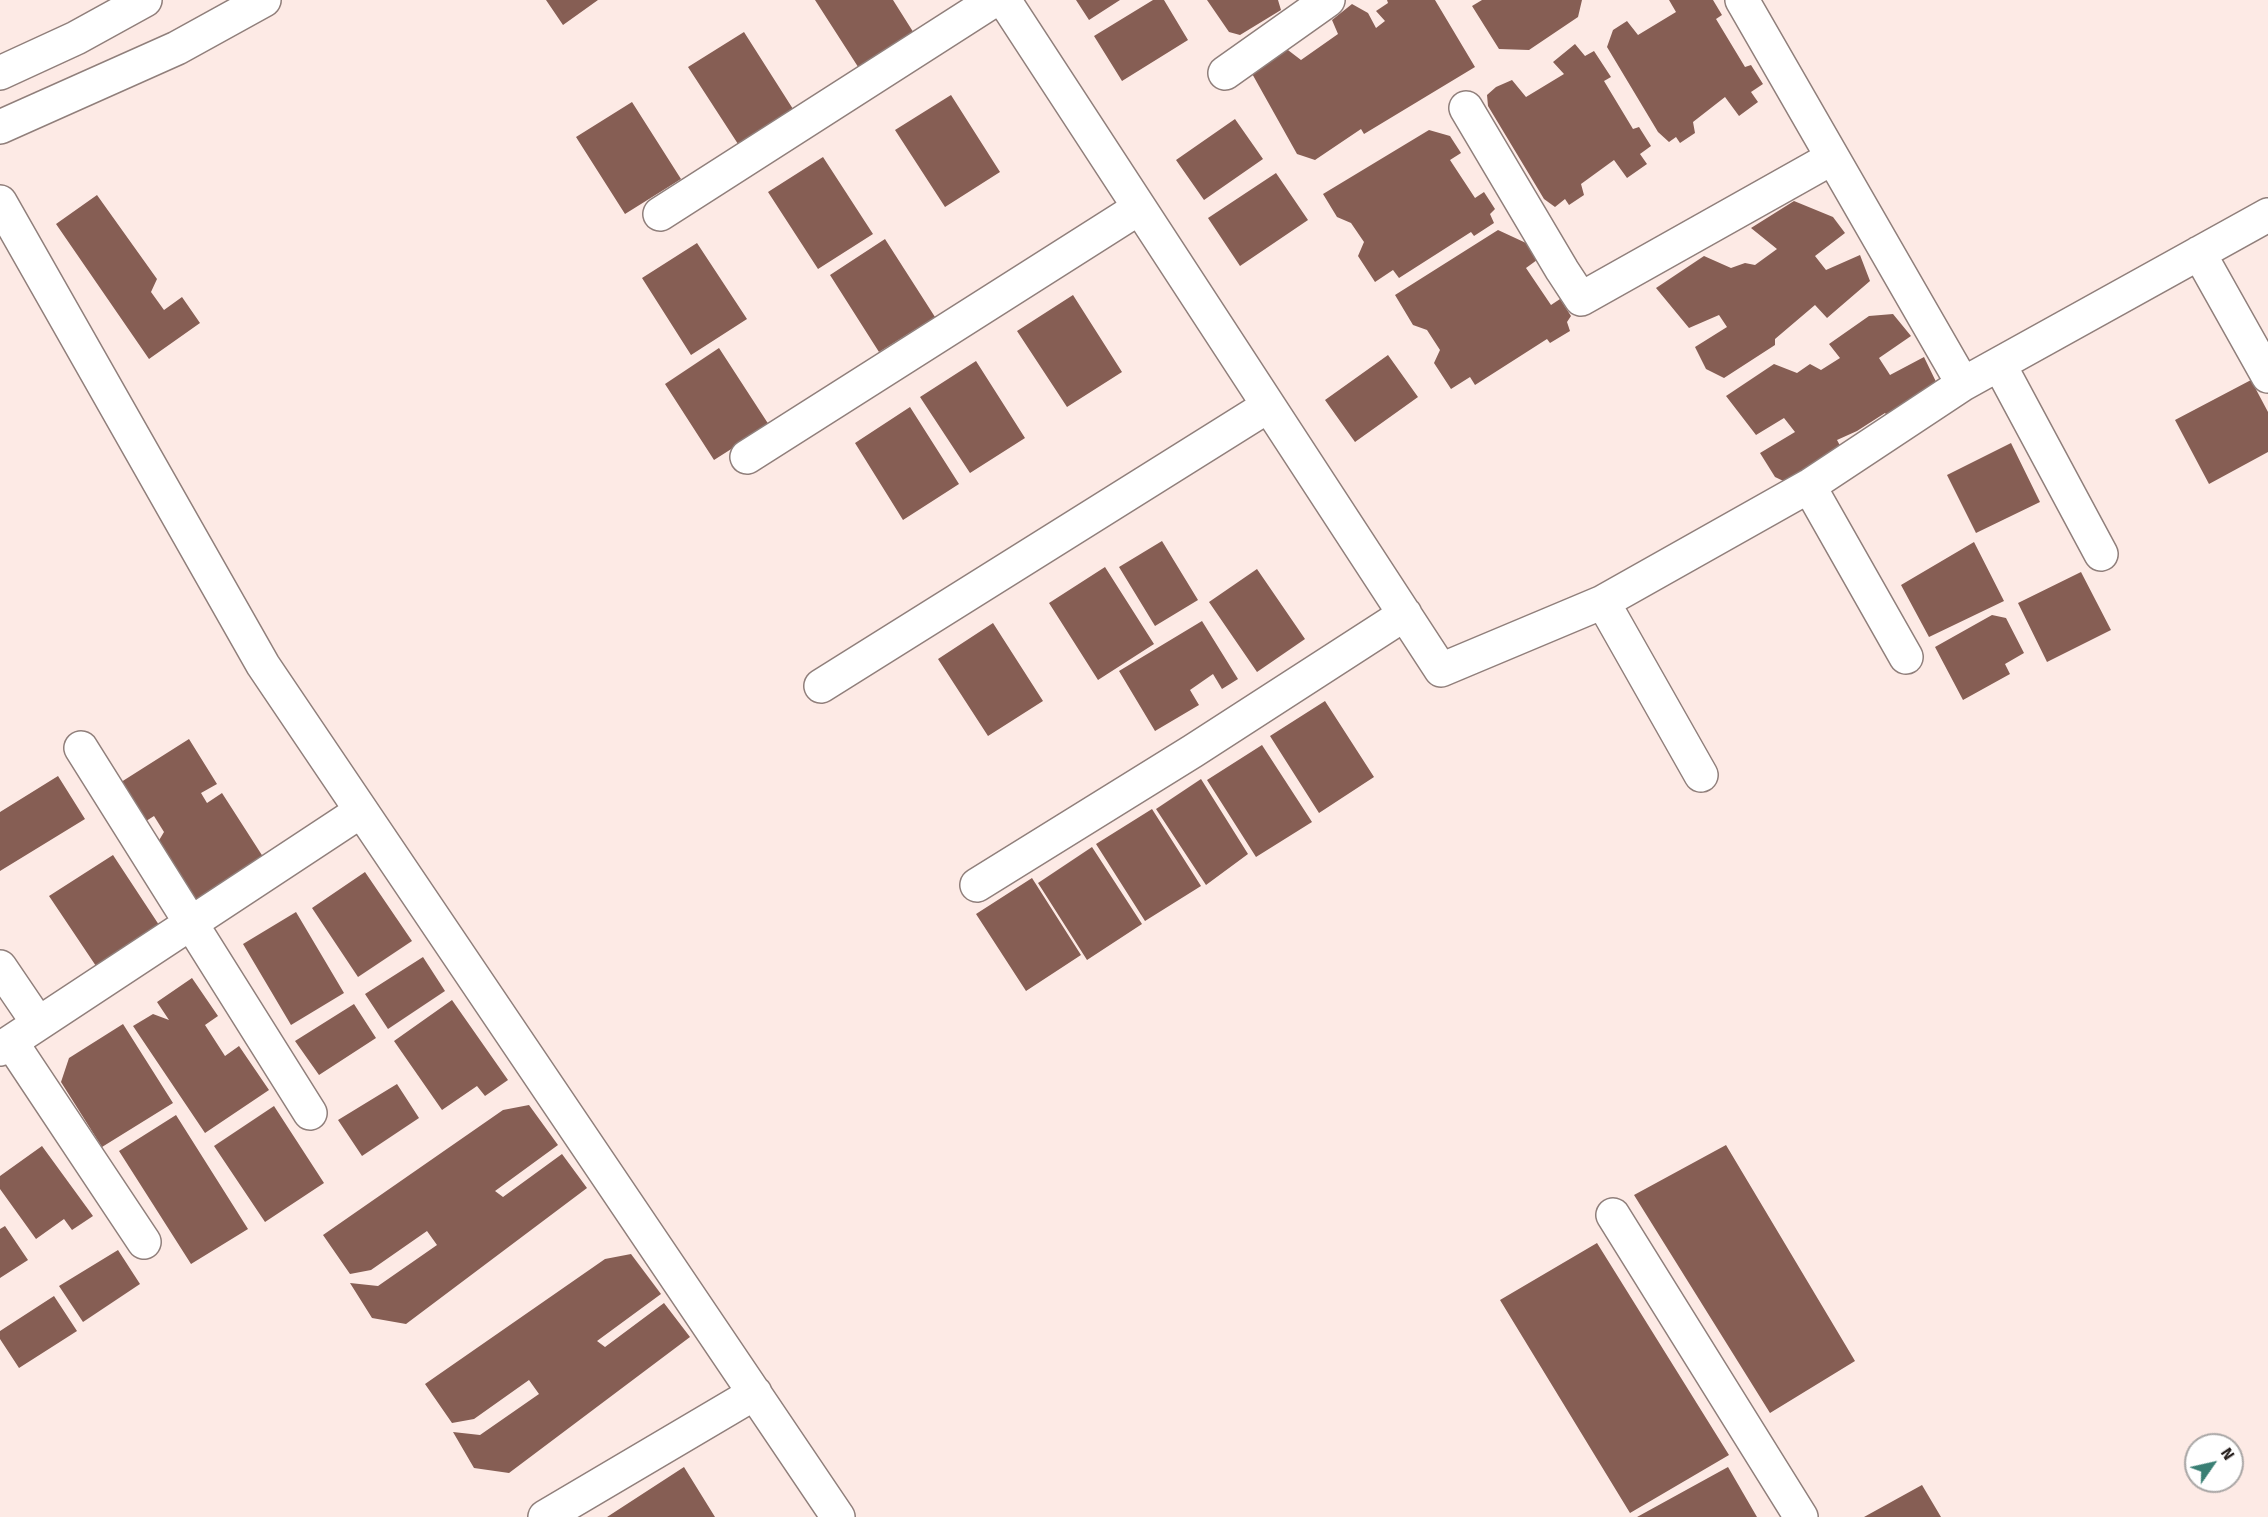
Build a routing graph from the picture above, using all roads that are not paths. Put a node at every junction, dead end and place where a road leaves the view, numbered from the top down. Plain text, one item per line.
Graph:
1 (145, 0) edge
2 (264, 0) edge
3 (994, 0) edge
4 (1004, 0) edge
5 (1328, 0) edge
6 (1742, 0) edge
7 (0, 73) edge
8 (1225, 73) dead end
9 (1466, 108) dead end
10 (0, 127) edge
11 (1832, 158) junction
12 (0, 202) edge
13 (1139, 208) junction
14 (660, 214) dead end
15 (2268, 215) edge
16 (2199, 253) junction
17 (1999, 364) junction
18 (2268, 376) edge
19 (1963, 384) junction
20 (1268, 406) junction
21 (747, 457) dead end
22 (1809, 486) junction
23 (2101, 554) dead end
24 (1603, 602) junction
25 (1405, 614) junction
26 (1906, 657) dead end
27 (821, 686) dead end
28 (81, 748) dead end
29 (1701, 775) dead end
30 (361, 811) junction
31 (977, 885) dead end
32 (192, 922) junction
33 (0, 967) edge
34 (38, 1023) junction
35 (5, 1045) edge
36 (310, 1113) dead end
37 (1613, 1215) dead end
38 (144, 1242) dead end
39 (755, 1393) junction
40 (545, 1517) edge
41 (838, 1517) edge
42 (1801, 1517) edge

1 - 7 street
2 - 10 street
3 - 14 street
4 - 13 street
5 - 8 street
6 - 11 street
9 - 11 street
11 - 19 street
12 - 30 street
13 - 20 street
13 - 21 street
15 - 16 street
16 - 17 street
16 - 18 street
17 - 19 street
17 - 23 street
19 - 22 street
20 - 25 street
20 - 27 street
22 - 24 street
22 - 26 street
24 - 25 street
24 - 29 street
25 - 31 street
28 - 32 street
30 - 32 street
30 - 39 street
32 - 34 street
32 - 36 street
33 - 34 street
34 - 35 street
35 - 38 street
37 - 42 street
39 - 40 street
39 - 41 street

